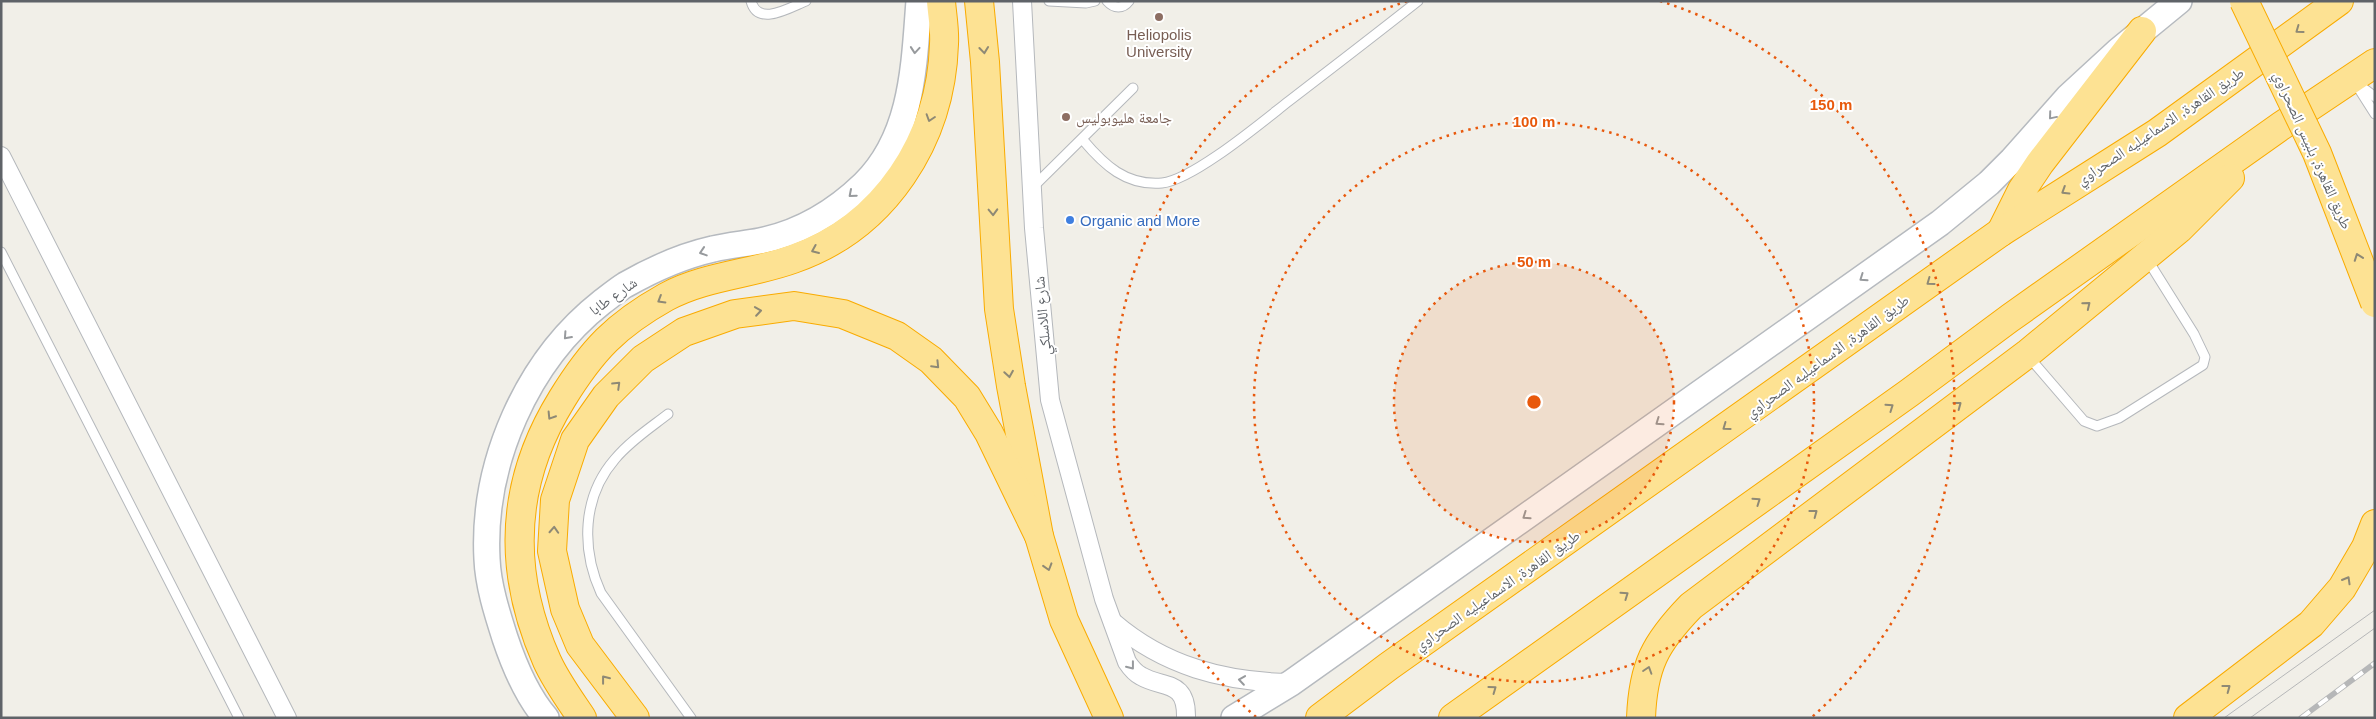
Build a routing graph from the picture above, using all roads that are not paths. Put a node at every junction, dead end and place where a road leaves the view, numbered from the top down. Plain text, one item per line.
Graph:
1 (751, 1) edge
2 (806, 1) edge
3 (919, 1) edge
4 (941, 1) edge
5 (979, 1) edge
6 (1022, 1) edge
7 (1049, 1) edge
8 (1095, 1) edge
9 (1107, 1) edge
10 (1129, 1) edge
11 (1418, 1) edge
12 (2178, 1) edge
13 (2244, 1) edge
14 (2339, 1) edge
15 (783, 5) edge
16 (2142, 31) junction
17 (2375, 63) edge
18 (2352, 79) junction
19 (1133, 88) dead end
20 (2375, 97) edge
21 (2375, 114) edge
22 (2281, 126) junction
23 (1083, 140) junction
24 (1, 156) edge
25 (1031, 190) junction
26 (2000, 232) junction
27 (1, 252) edge
28 (2146, 257) junction
29 (2375, 303) edge
30 (2027, 354) junction
31 (668, 414) dead end
32 (2375, 524) edge
33 (1038, 536) junction
34 (1113, 622) junction
35 (1290, 683) junction
36 (239, 718) edge
37 (287, 718) edge
38 (546, 718) edge
39 (582, 718) edge
40 (635, 718) edge
41 (691, 718) edge
42 (1109, 718) edge
43 (1186, 718) edge
44 (1234, 718) edge
45 (1320, 718) edge
46 (1453, 718) edge
47 (1641, 718) edge
48 (2188, 718) edge

1 - 15 lane
2 - 15 lane
3 -> 38 street, شارع طابا
4 -> 39 highway
5 -> 33 highway
6 - 25 street, شارع اللاسلكي
7 - 8 lane
9 - 10 lane
11 - 23 lane
12 - 16 street
29 -> 13 highway, طريق القاهرة, بلبيس الصحراوي, bridge
14 -> 26 highway, طريق القاهرة, الاسماعيليه الصحراوي
16 - 26 highway
16 -> 35 street
17 - 18 highway
18 - 20 lane
18 - 21 lane
18 - 22 highway
19 - 23 lane
22 - 28 highway
46 -> 22 highway
23 - 25 lane
24 - 37 street
25 - 34 street, شارع اللاسلكي
26 -> 45 highway, طريق القاهرة, الاسماعيليه الصحراوي
27 - 36 lane
30 -> 28 highway
28 - 30 lane
47 -> 30 highway
31 - 41 lane
48 -> 32 highway
40 -> 33 highway
33 -> 42 highway
35 -> 34 street
34 -> 43 street, شارع اللاسلكي
35 - 44 street

